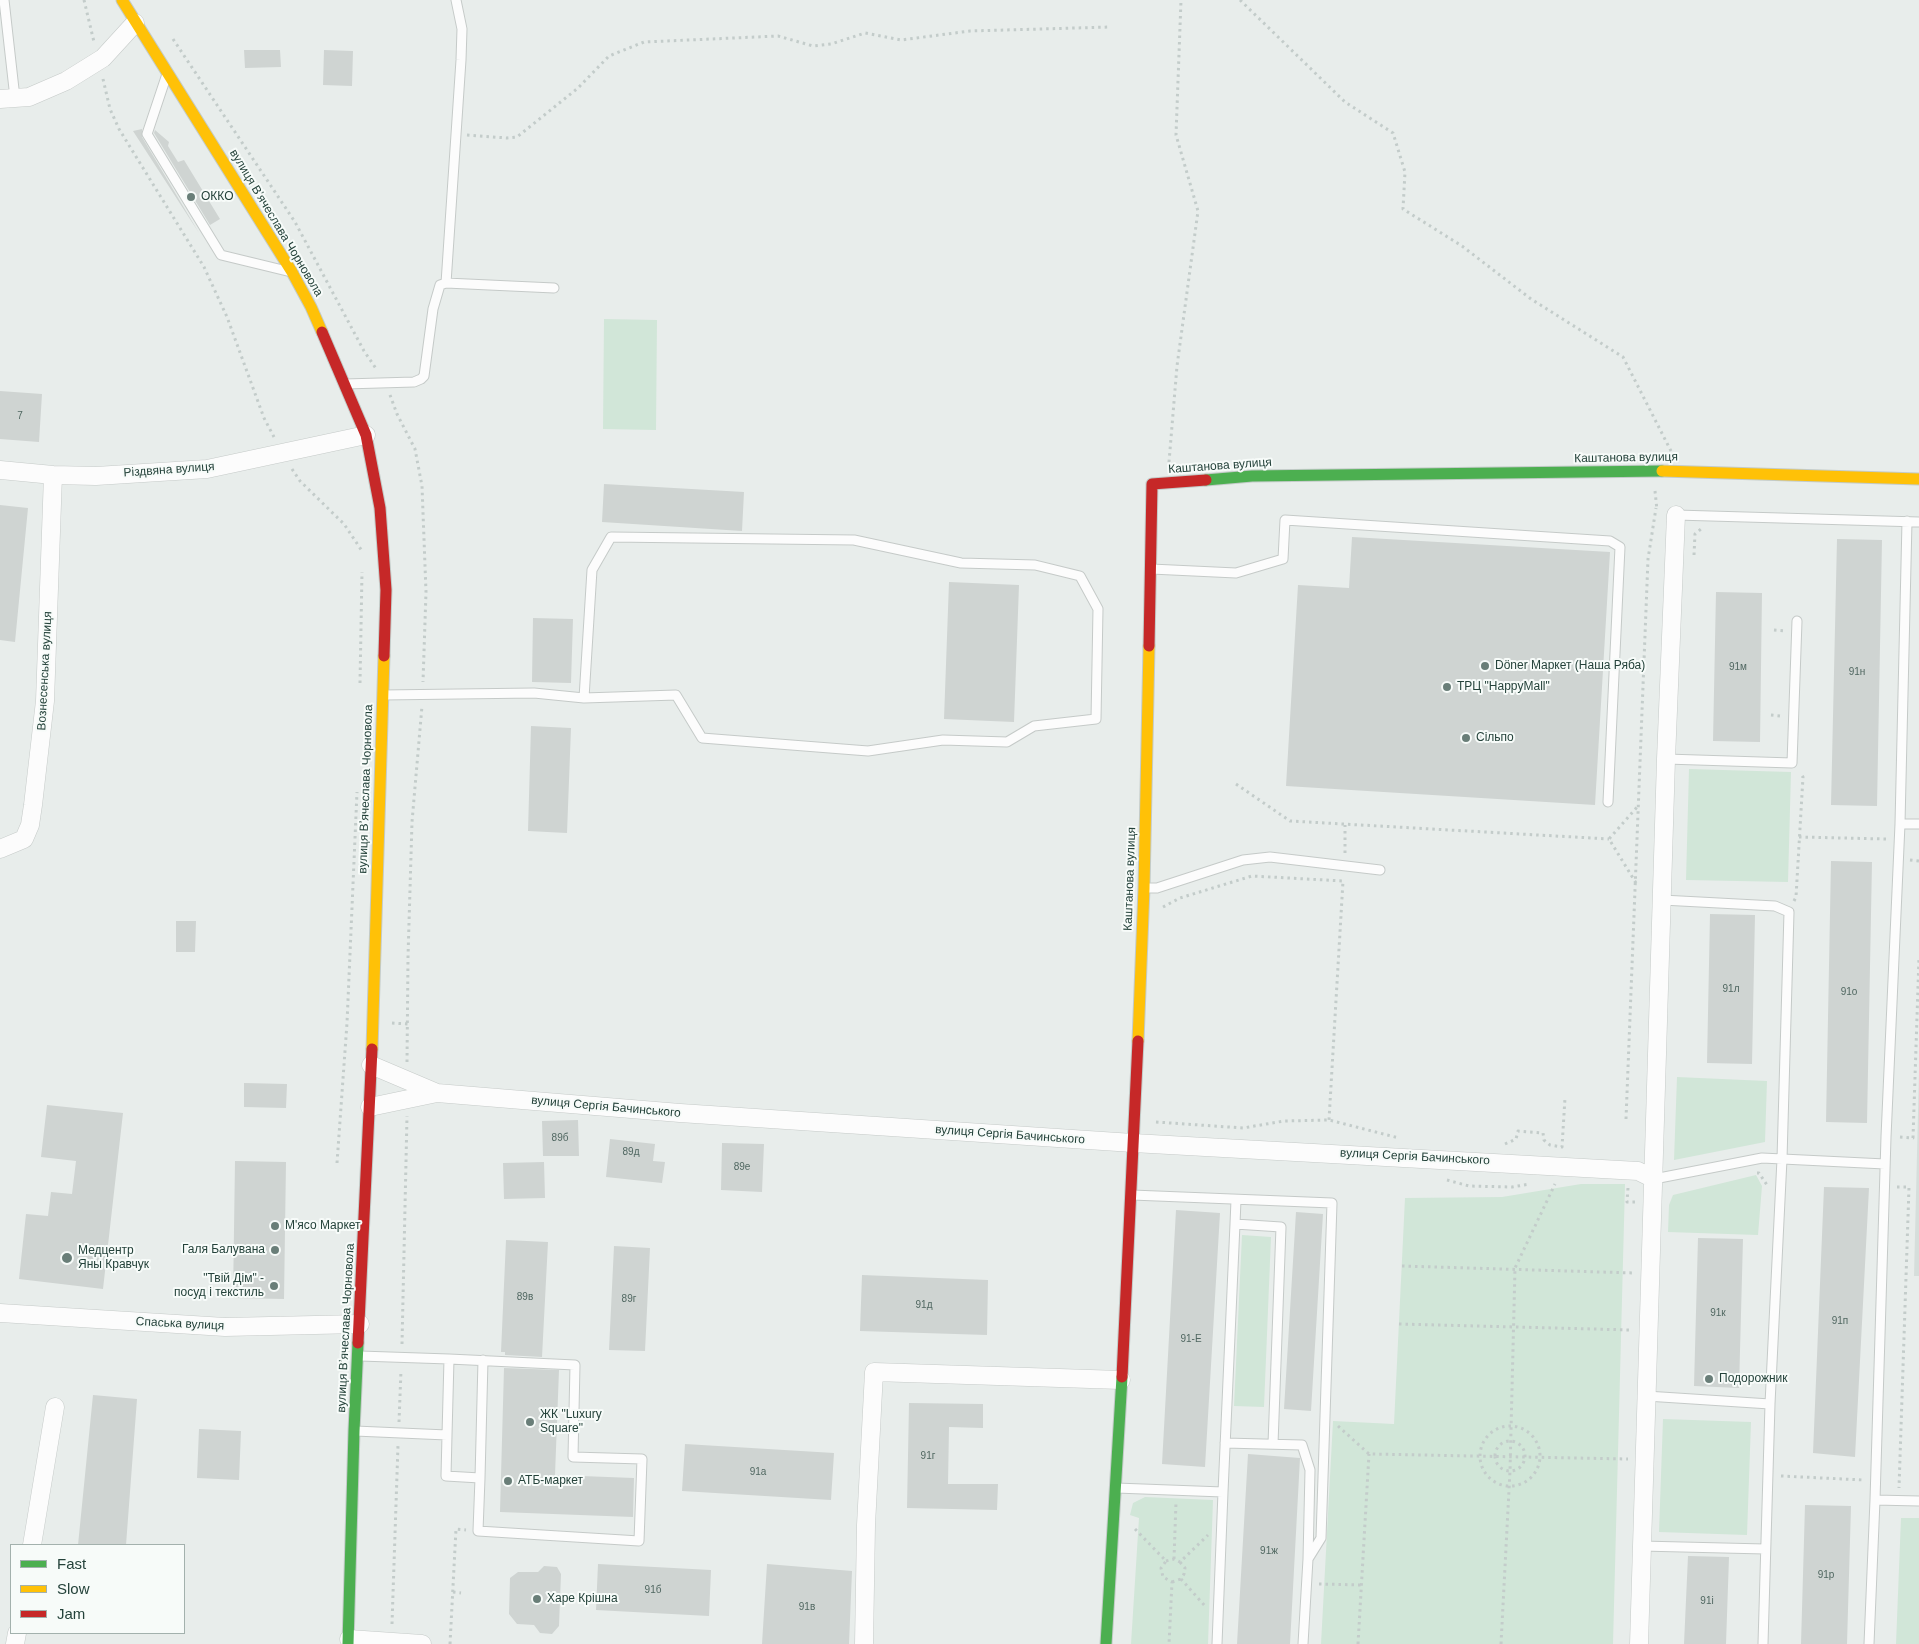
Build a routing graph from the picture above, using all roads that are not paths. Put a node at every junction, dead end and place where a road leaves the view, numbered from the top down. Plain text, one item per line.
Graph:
1 (4, 0) edge
2 (122, 0) edge
3 (456, 0) edge
4 (135, 23) junction
5 (168, 72) junction
6 (8, 98) edge
7 (292, 272) junction
8 (446, 283) junction
9 (554, 288) dead end
10 (345, 384) junction
11 (366, 436) junction
12 (0, 470) edge
13 (53, 476) junction
14 (1919, 478) edge
15 (1676, 515) joint
16 (1907, 521) junction
17 (1919, 522) edge
18 (1150, 569) junction
19 (1797, 621) dead end
20 (383, 695) junction
21 (584, 698) junction
22 (1666, 759) junction
23 (1608, 802) dead end
24 (1900, 824) junction
25 (1919, 824) edge
26 (0, 849) edge
27 (1380, 870) dead end
28 (1144, 888) junction
29 (1662, 900) junction
30 (371, 1065) junction
31 (437, 1093) junction
32 (370, 1107) junction
33 (1133, 1142) junction
34 (1782, 1159) junction
35 (1885, 1164) junction
36 (1654, 1179) junction
37 (1130, 1195) junction
38 (1236, 1200) junction
39 (1235, 1224) junction
40 (0, 1313) edge
41 (360, 1324) junction
42 (358, 1356) junction
43 (450, 1359) junction
44 (483, 1360) junction
45 (1122, 1380) junction
46 (1646, 1396) junction
47 (1770, 1404) junction
48 (55, 1407) dead end
49 (354, 1431) junction
50 (447, 1435) junction
51 (1225, 1443) junction
52 (1273, 1444) junction
53 (480, 1478) junction
54 (1116, 1488) junction
55 (1223, 1492) junction
56 (1875, 1500) junction
57 (1919, 1501) edge
58 (32, 1544) edge
59 (1641, 1546) junction
60 (1765, 1549) junction
61 (1308, 1559) junction
62 (349, 1641) edge
63 (392, 1643) edge
64 (422, 1644) edge
65 (864, 1644) edge
66 (1106, 1644) edge
67 (1217, 1644) edge
68 (1303, 1644) edge
69 (1638, 1644) edge
70 (1763, 1644) edge
71 (1869, 1644) edge

1 - 6 lane
2 - 4 street, вулиця Вʼячеслава Чорновола
3 - 8 lane
4 - 5 street, вулиця Вʼячеслава Чорновола
4 - 6 street
5 - 7 street, вулиця Вʼячеслава Чорновола
5 - 7 lane
7 - 10 street, вулиця Вʼячеслава Чорновола
8 - 9 lane
8 - 10 lane
10 - 11 street, вулиця Вʼячеслава Чорновола
11 - 13 street, Різдвяна вулиця
11 - 20 street, вулиця Вʼячеслава Чорновола
12 - 13 street, Різдвяна вулиця
13 - 26 street, Вознесенська вулиця
14 - 18 street, Каштанова вулиця
15 - 16 lane
15 - 22 street
16 - 17 lane
16 - 24 lane
18 - 23 lane
18 - 28 street, Каштанова вулиця
19 - 22 lane
20 - 21 lane
20 - 30 street, вулиця Вʼячеслава Чорновола
21 - 21 lane
22 - 29 street
24 - 25 lane
24 - 35 lane
27 - 28 lane
28 - 33 street, Каштанова вулиця
29 - 34 lane
29 - 36 street
30 - 31 street, вулиця Сергія Бачинського
30 - 32 street, вулиця Вʼячеслава Чорновола
31 - 32 street
31 - 33 street, вулиця Сергія Бачинського
32 - 41 street, вулиця Вʼячеслава Чорновола
33 - 36 street, вулиця Сергія Бачинського
33 - 37 street, Каштанова вулиця
34 - 35 lane
34 - 36 lane
34 - 47 lane
35 - 56 lane
36 - 46 street
37 - 38 lane
37 - 45 street, Каштанова вулиця
38 - 39 lane
38 - 61 lane
39 - 51 lane
39 - 52 lane
40 - 41 street, Спаська вулиця
41 - 42 street, вулиця Вʼячеслава Чорновола
42 - 43 lane
42 - 49 street, вулиця Вʼячеслава Чорновола
43 - 44 lane
43 - 50 lane
44 - 53 lane
44 - 53 lane
45 - 54 street, Каштанова вулиця
45 - 65 street
46 - 47 lane
46 - 59 street
47 - 60 lane
48 - 58 street
49 - 50 lane
49 - 62 street, вулиця Вʼячеслава Чорновола
50 - 53 lane
51 - 52 lane
51 - 55 lane
52 - 61 lane
54 - 55 lane
54 - 66 street, Каштанова вулиця
55 - 67 lane
56 - 57 lane
56 - 71 lane
59 - 60 lane
59 - 69 street
60 - 70 lane
61 - 68 lane
62 - 63 street
63 - 64 street

